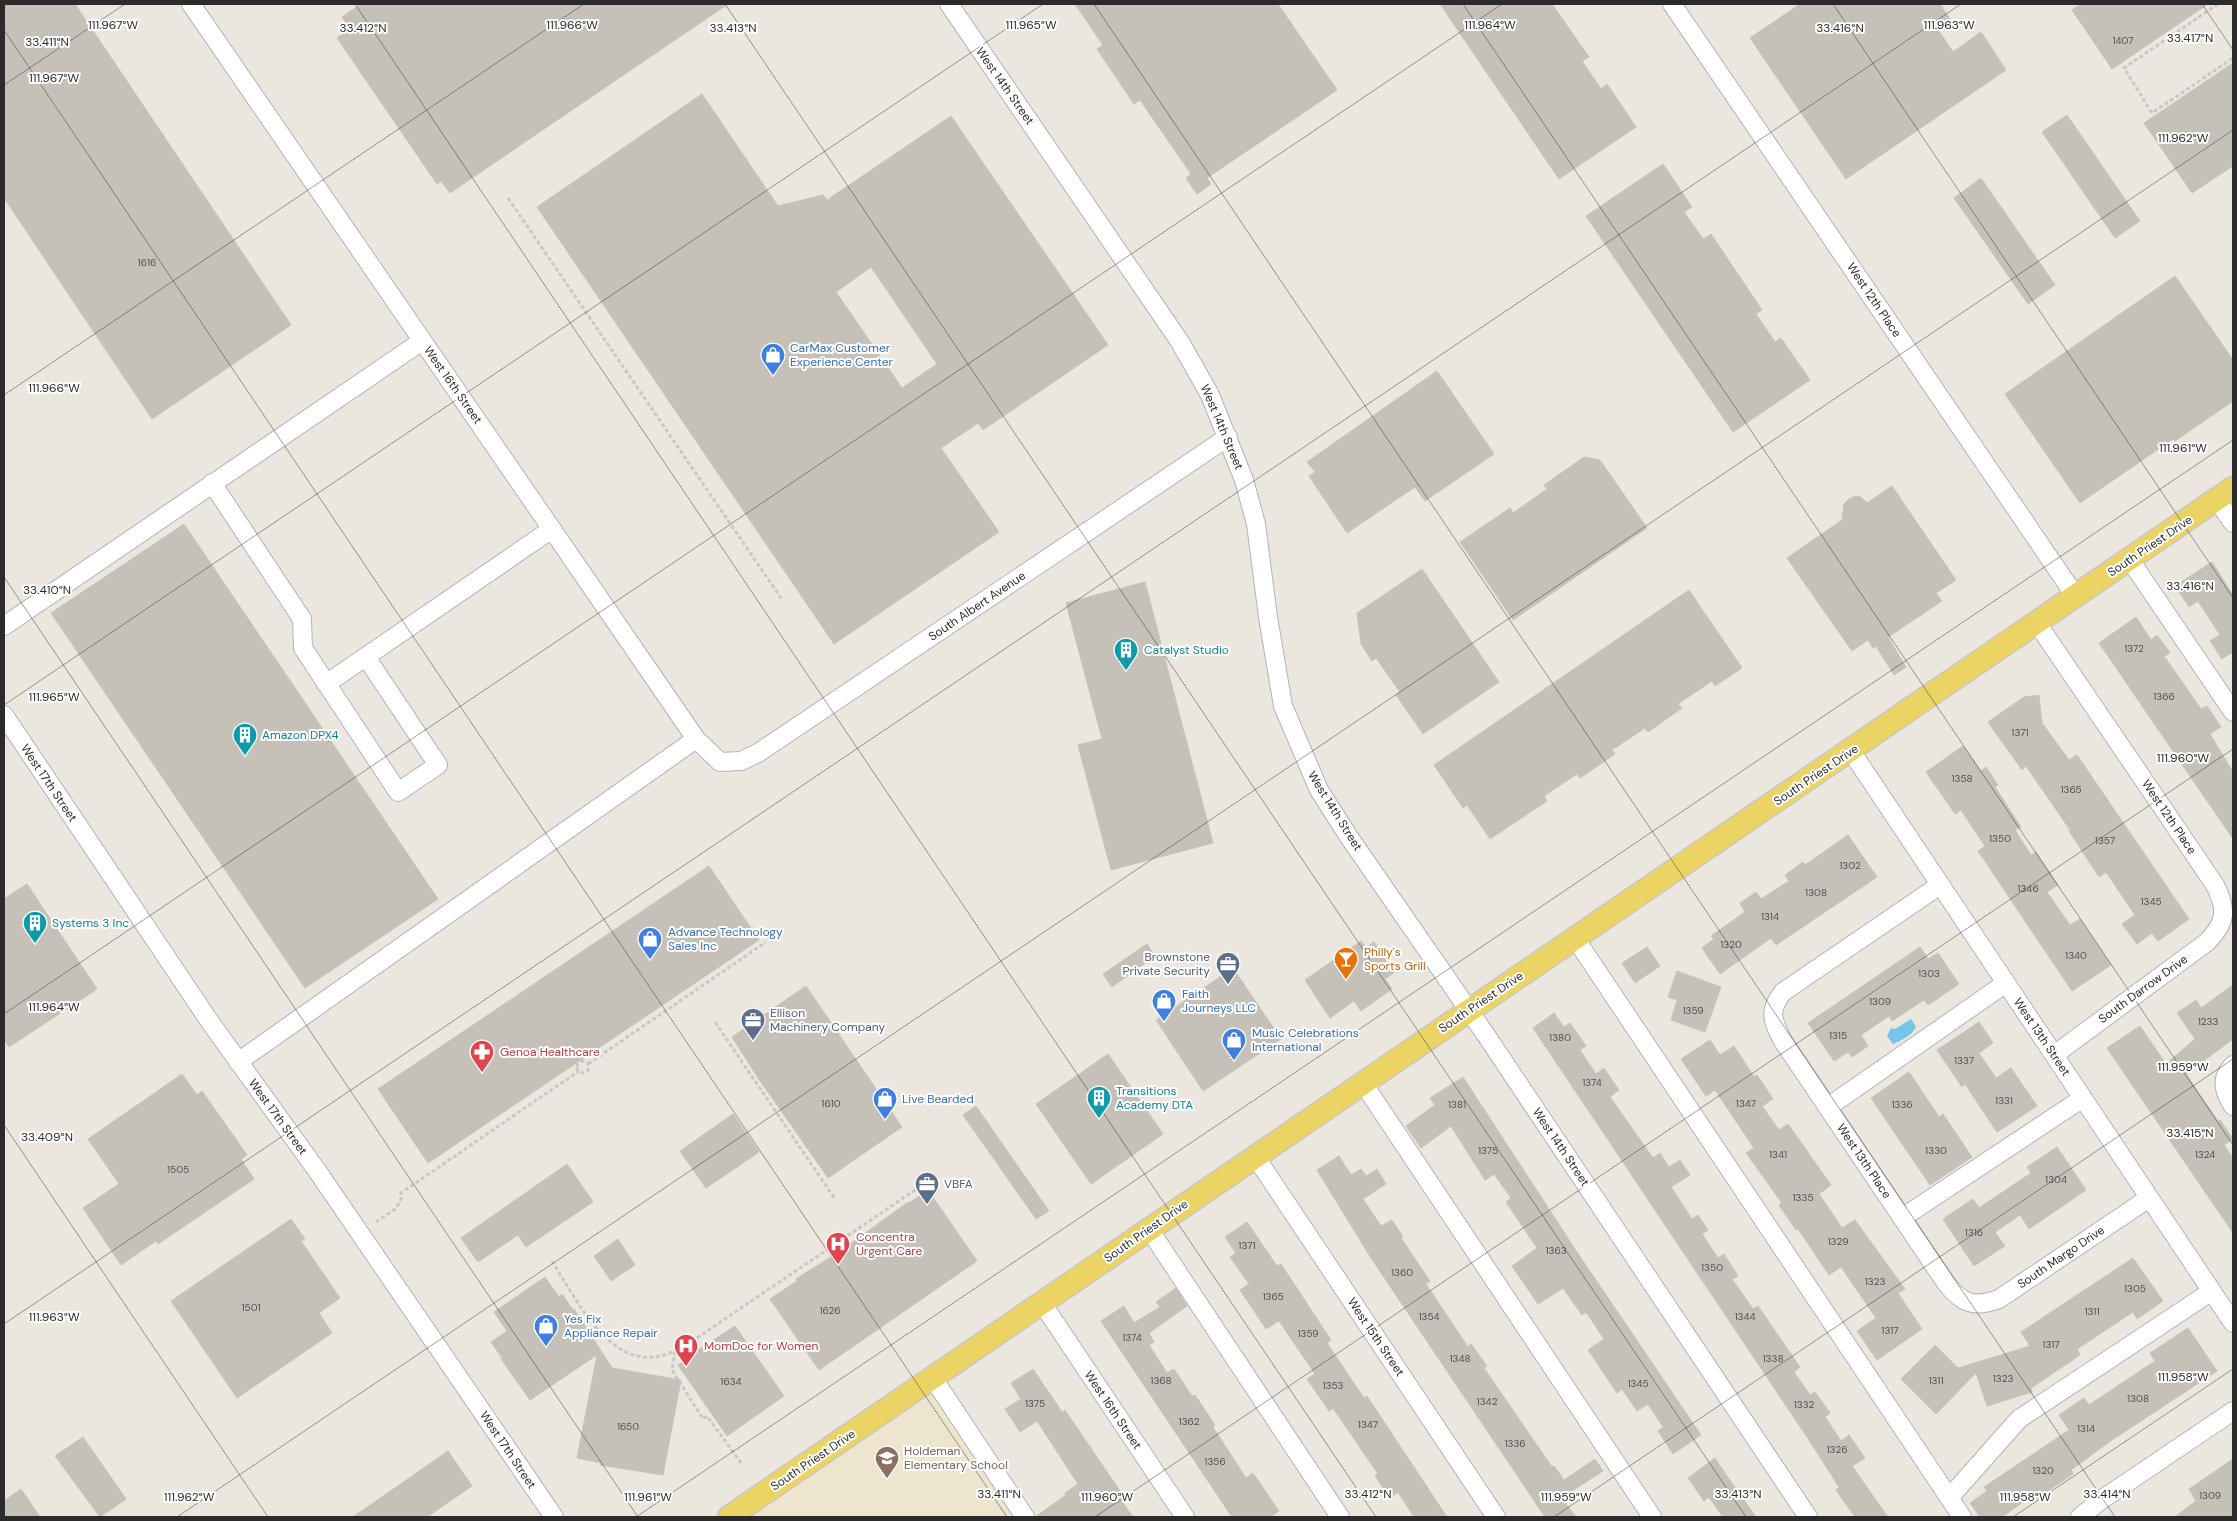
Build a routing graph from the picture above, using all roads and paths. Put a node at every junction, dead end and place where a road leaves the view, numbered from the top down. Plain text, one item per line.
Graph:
1 (192, 4) edge
2 (949, 4) edge
3 (1672, 4) edge
4 (2218, 4) edge
5 (2233, 58) edge
6 (508, 198) dead end
7 (422, 341) junction
8 (1228, 437) junction
9 (212, 483) junction
10 (2225, 494) edge
11 (2233, 523) edge
12 (552, 530) junction
13 (2130, 560) junction
14 (2076, 596) junction
15 (783, 601) dead end
16 (2037, 623) junction
17 (4, 626) edge
18 (366, 657) junction
19 (326, 684) junction
20 (2233, 712) edge
21 (4, 715) edge
22 (696, 739) junction
23 (1852, 751) junction
24 (720, 762) joint
25 (1940, 884) junction
26 (2224, 916) joint
27 (1575, 938) junction
28 (766, 942) dead end
29 (2006, 983) junction
30 (1469, 1010) junction
31 (715, 1022) dead end
32 (2054, 1055) junction
33 (238, 1062) junction
34 (588, 1064) junction
35 (2233, 1065) edge
36 (579, 1071) junction
37 (1363, 1083) junction
38 (2083, 1098) junction
39 (2233, 1106) edge
40 (1828, 1107) junction
41 (1255, 1156) junction
42 (927, 1182) dead end
43 (2149, 1198) junction
44 (835, 1199) dead end
45 (1902, 1218) junction
46 (376, 1222) dead end
47 (1149, 1229) junction
48 (552, 1261) dead end
49 (2212, 1291) junction
50 (1042, 1303) junction
51 (1969, 1303) joint
52 (2233, 1323) edge
53 (675, 1351) junction
54 (933, 1378) junction
55 (2233, 1411) edge
56 (741, 1463) dead end
57 (1949, 1498) junction
58 (554, 1517) edge
59 (729, 1517) edge
60 (1025, 1517) edge
61 (1185, 1517) edge
62 (1340, 1517) edge
63 (1496, 1517) edge
64 (1652, 1517) edge
65 (1808, 1517) edge
66 (1962, 1517) edge
67 (2080, 1517) edge

1 - 7 street, West 16th Street
2 - 8 street, West 14th Street
3 - 14 street, West 12th Place
4 - 5 path
6 - 15 path
7 - 9 street
7 - 12 street, West 16th Street
8 - 24 street, South Albert Avenue
8 - 30 street, West 14th Street
9 - 17 street
9 - 19 street
10 - 11 street
10 - 13 main road, South Priest Drive
12 - 18 street
12 - 22 street, West 16th Street
13 - 14 main road, South Priest Drive
13 - 20 street
14 - 16 main road, South Priest Drive
16 - 23 main road, South Priest Drive
16 - 26 street, West 12th Place
18 - 19 street
18 - 19 street
21 - 33 street, West 17th Street
22 - 24 street, West 16th Street
22 - 33 street
23 - 25 street, West 13th Street
23 - 27 main road, South Priest Drive
25 - 29 street, West 13th Street
25 - 40 street, West 13th Place
26 - 32 street, South Darrow Drive
27 - 30 main road, South Priest Drive
27 - 57 street
28 - 34 path
29 - 32 street, West 13th Street
29 - 40 street
30 - 37 main road, South Priest Drive
30 - 65 street, West 14th Street
31 - 44 path
32 - 38 street, West 13th Street
33 - 58 street, West 17th Street
34 - 36 path
34 - 36 path
35 - 39 street
36 - 46 path
37 - 41 main road, South Priest Drive
37 - 64 street
38 - 43 street, West 13th Street
38 - 45 street
40 - 45 street, West 13th Place
41 - 47 main road, South Priest Drive
41 - 63 street, West 15th Street
42 - 53 path
43 - 49 street, West 13th Street
43 - 51 street, South Margo Drive
45 - 51 street, West 13th Place
47 - 50 main road, South Priest Drive
47 - 62 street
48 - 53 path
49 - 52 street, West 13th Street
49 - 57 street
50 - 54 main road, South Priest Drive
50 - 61 street, West 16th Street
53 - 56 path
54 - 59 main road, South Priest Drive
54 - 60 street
55 - 67 street
57 - 66 street

